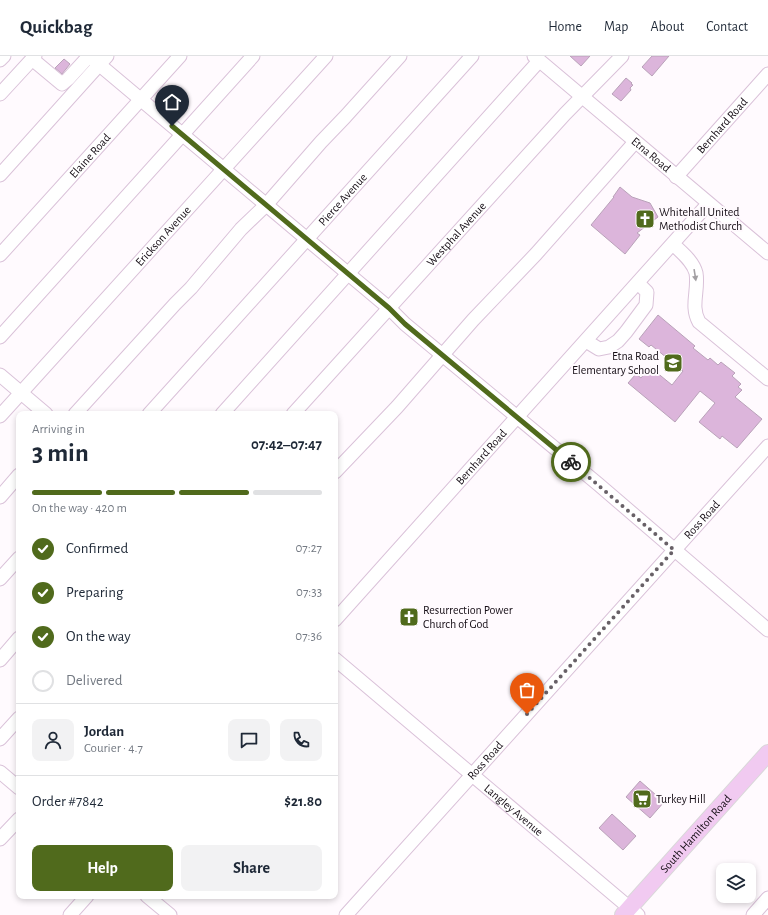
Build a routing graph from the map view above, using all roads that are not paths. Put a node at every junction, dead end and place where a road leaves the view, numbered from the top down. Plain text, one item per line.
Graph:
1 (4, 56) edge
2 (89, 56) edge
3 (180, 56) edge
4 (253, 56) edge
5 (326, 56) edge
6 (400, 56) edge
7 (472, 56) edge
8 (622, 56) edge
9 (33, 57) edge
10 (536, 58) edge
11 (0, 60) edge
12 (103, 60) edge
13 (768, 74) edge
14 (0, 94) edge
15 (582, 97) junction
16 (141, 100) junction
17 (183, 135) junction
18 (635, 142) junction
19 (224, 169) junction
20 (0, 175) edge
21 (676, 177) junction
22 (708, 204) junction
23 (266, 205) junction
24 (306, 239) junction
25 (673, 244) junction
26 (766, 249) edge
27 (0, 255) edge
28 (348, 274) junction
29 (638, 283) junction
30 (389, 308) junction
31 (0, 337) edge
32 (586, 341) junction
33 (442, 355) junction
34 (0, 375) edge
35 (768, 379) edge
36 (22, 393) junction
37 (43, 411) edge
38 (78, 411) edge
39 (151, 411) edge
40 (225, 411) edge
41 (296, 411) edge
42 (0, 416) edge
43 (517, 418) junction
44 (768, 446) edge
45 (338, 469) edge
46 (16, 478) edge
47 (0, 497) edge
48 (674, 550) junction
49 (16, 561) edge
50 (0, 579) edge
51 (338, 617) edge
52 (768, 630) edge
53 (16, 641) edge
54 (0, 660) edge
55 (338, 662) edge
56 (16, 721) edge
57 (0, 739) edge
58 (768, 753) edge
59 (0, 772) edge
60 (472, 775) junction
61 (16, 785) edge
62 (16, 822) edge
63 (0, 839) edge
64 (84, 899) edge
65 (151, 899) edge
66 (767, 902) edge
67 (630, 913) edge
68 (70, 915) edge
69 (170, 915) edge
70 (346, 915) edge
71 (753, 915) edge

1 - 11 street
2 - 9 street
2 - 12 street
3 - 16 street, Elaine Road
4 - 17 street
5 - 19 street, Erickson Avenue
6 - 23 street
7 - 24 street, Pierce Avenue
8 - 15 street, Westphal Avenue
9 - 14 street
10 - 15 street, Etna Road
10 - 28 street
12 - 16 street
12 - 20 street
13 - 21 street, Bernhard Road
15 - 18 street, Etna Road
15 - 30 street, Westphal Avenue
16 - 17 street
16 - 27 street, Elaine Road
17 - 19 street
17 - 31 street
18 - 21 street, Etna Road
18 - 33 street
19 - 23 street
19 - 36 street, Erickson Avenue
21 - 22 street, Etna Road
22 - 25 street, Bernhard Road
22 - 26 street, Etna Road
23 - 24 street
23 - 38 street
24 - 28 street
24 - 39 street, Pierce Avenue
25 - 29 street, Bernhard Road
25 -> 35 street
28 - 30 street
28 - 40 street
29 - 32 street, Bernhard Road
29 - 32 street
30 - 33 street
30 - 41 street, Westphal Avenue
32 - 43 street, Bernhard Road
33 - 43 street
33 - 45 street
34 - 36 street
36 - 37 street
36 - 42 street, Erickson Avenue
43 - 48 street
43 - 51 street, Bernhard Road
44 - 48 street, Ross Road
46 - 47 street
48 - 52 street
48 - 60 street, Ross Road
49 - 50 street
53 - 54 street
55 - 60 street, Langley Avenue
56 - 57 street
58 - 67 main road, South Hamilton Road
59 - 61 street
60 - 67 street, Langley Avenue
60 - 70 street, Ross Road
62 - 63 street
64 - 68 street
65 - 69 street
66 - 71 street

